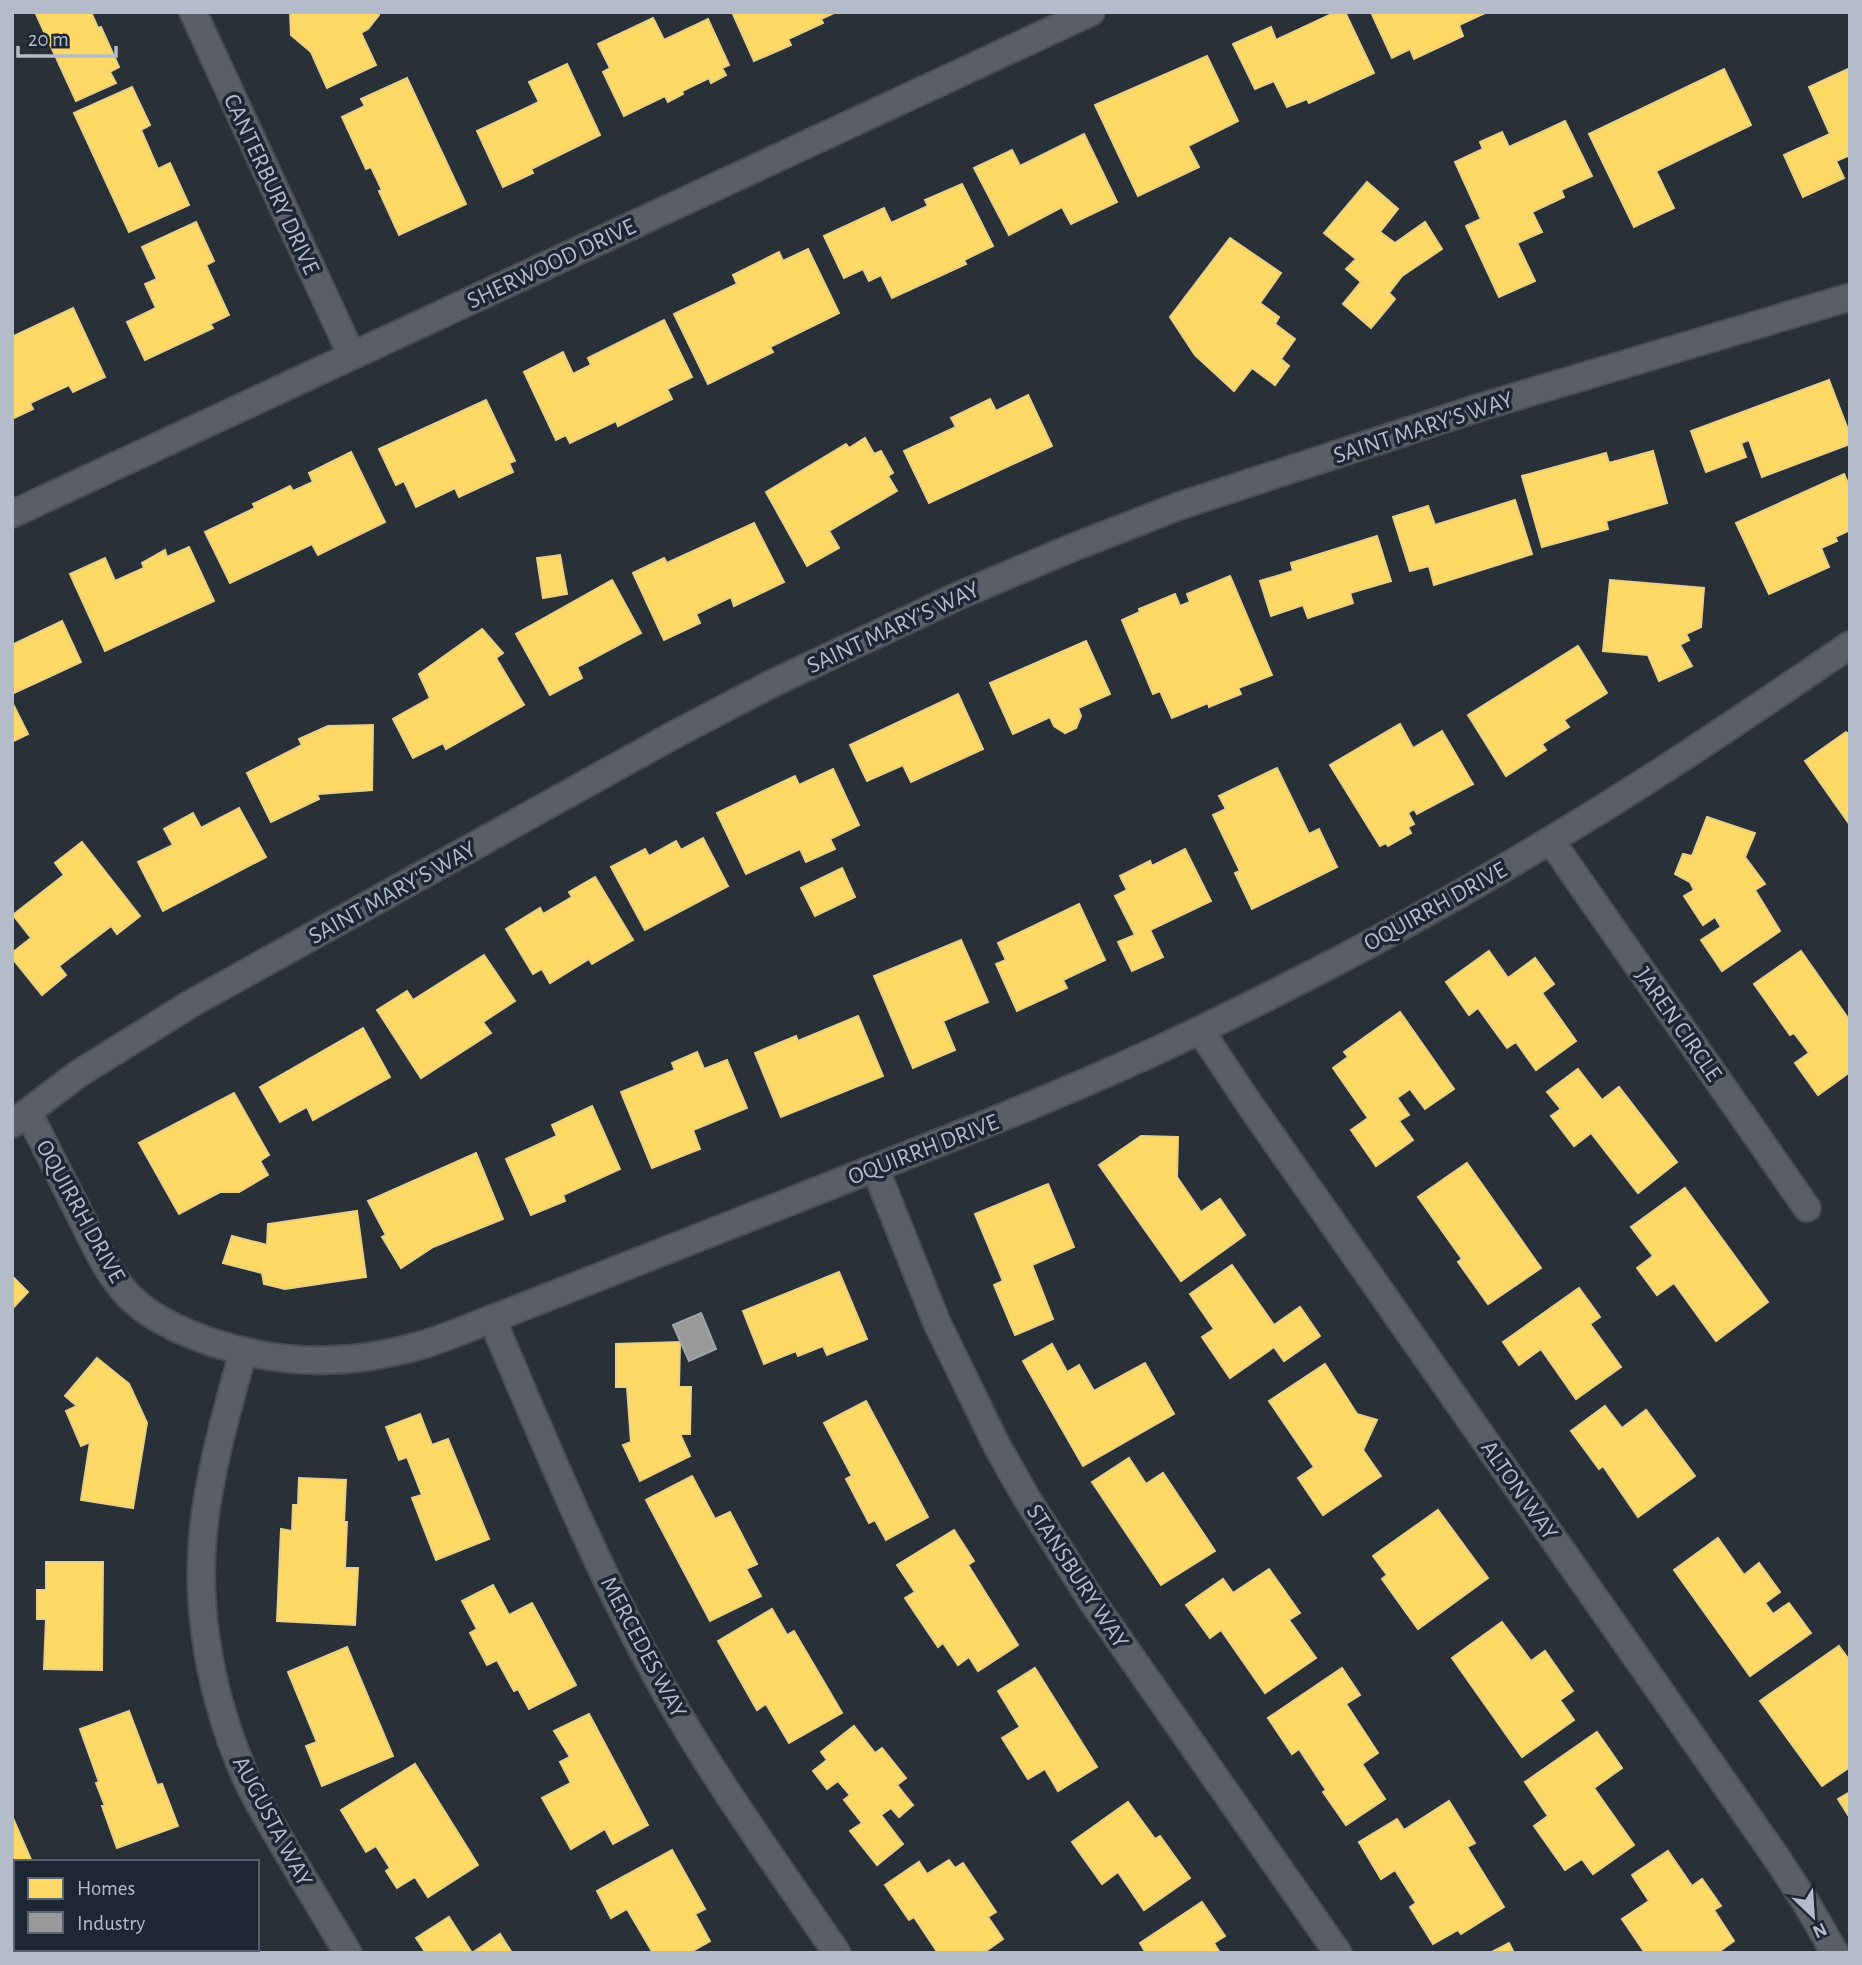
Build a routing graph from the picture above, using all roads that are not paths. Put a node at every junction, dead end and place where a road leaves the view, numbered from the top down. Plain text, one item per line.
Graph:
1 (193, 12) edge
2 (1091, 12) edge
3 (1850, 297) edge
4 (352, 356) junction
5 (12, 514) edge
6 (1850, 645) edge
7 (1551, 841) junction
8 (1200, 1030) junction
9 (20, 1118) edge
10 (875, 1168) junction
11 (1807, 1208) dead end
12 (492, 1319) junction
13 (243, 1352) junction
14 (348, 1953) edge
15 (837, 1953) edge
16 (1338, 1953) edge
17 (1835, 1953) edge

1 - 4 street, CANTERBURY DRIVE
2 - 4 street, SHERWOOD DRIVE
3 - 9 street, SAINT MARY'S WAY
4 - 5 street, SHERWOOD DRIVE
6 - 7 street, OQUIRRH DRIVE
7 - 8 street, OQUIRRH DRIVE
7 - 11 street, JAREN CIRCLE
8 - 10 street, OQUIRRH DRIVE
8 - 17 street, ALTON WAY
9 - 13 street, OQUIRRH DRIVE
10 - 12 street, OQUIRRH DRIVE
10 - 16 street, STANSBURY WAY
12 - 13 street, OQUIRRH DRIVE
12 - 15 street, MERCEDES WAY
13 - 14 street, AUGUSTA WAY

